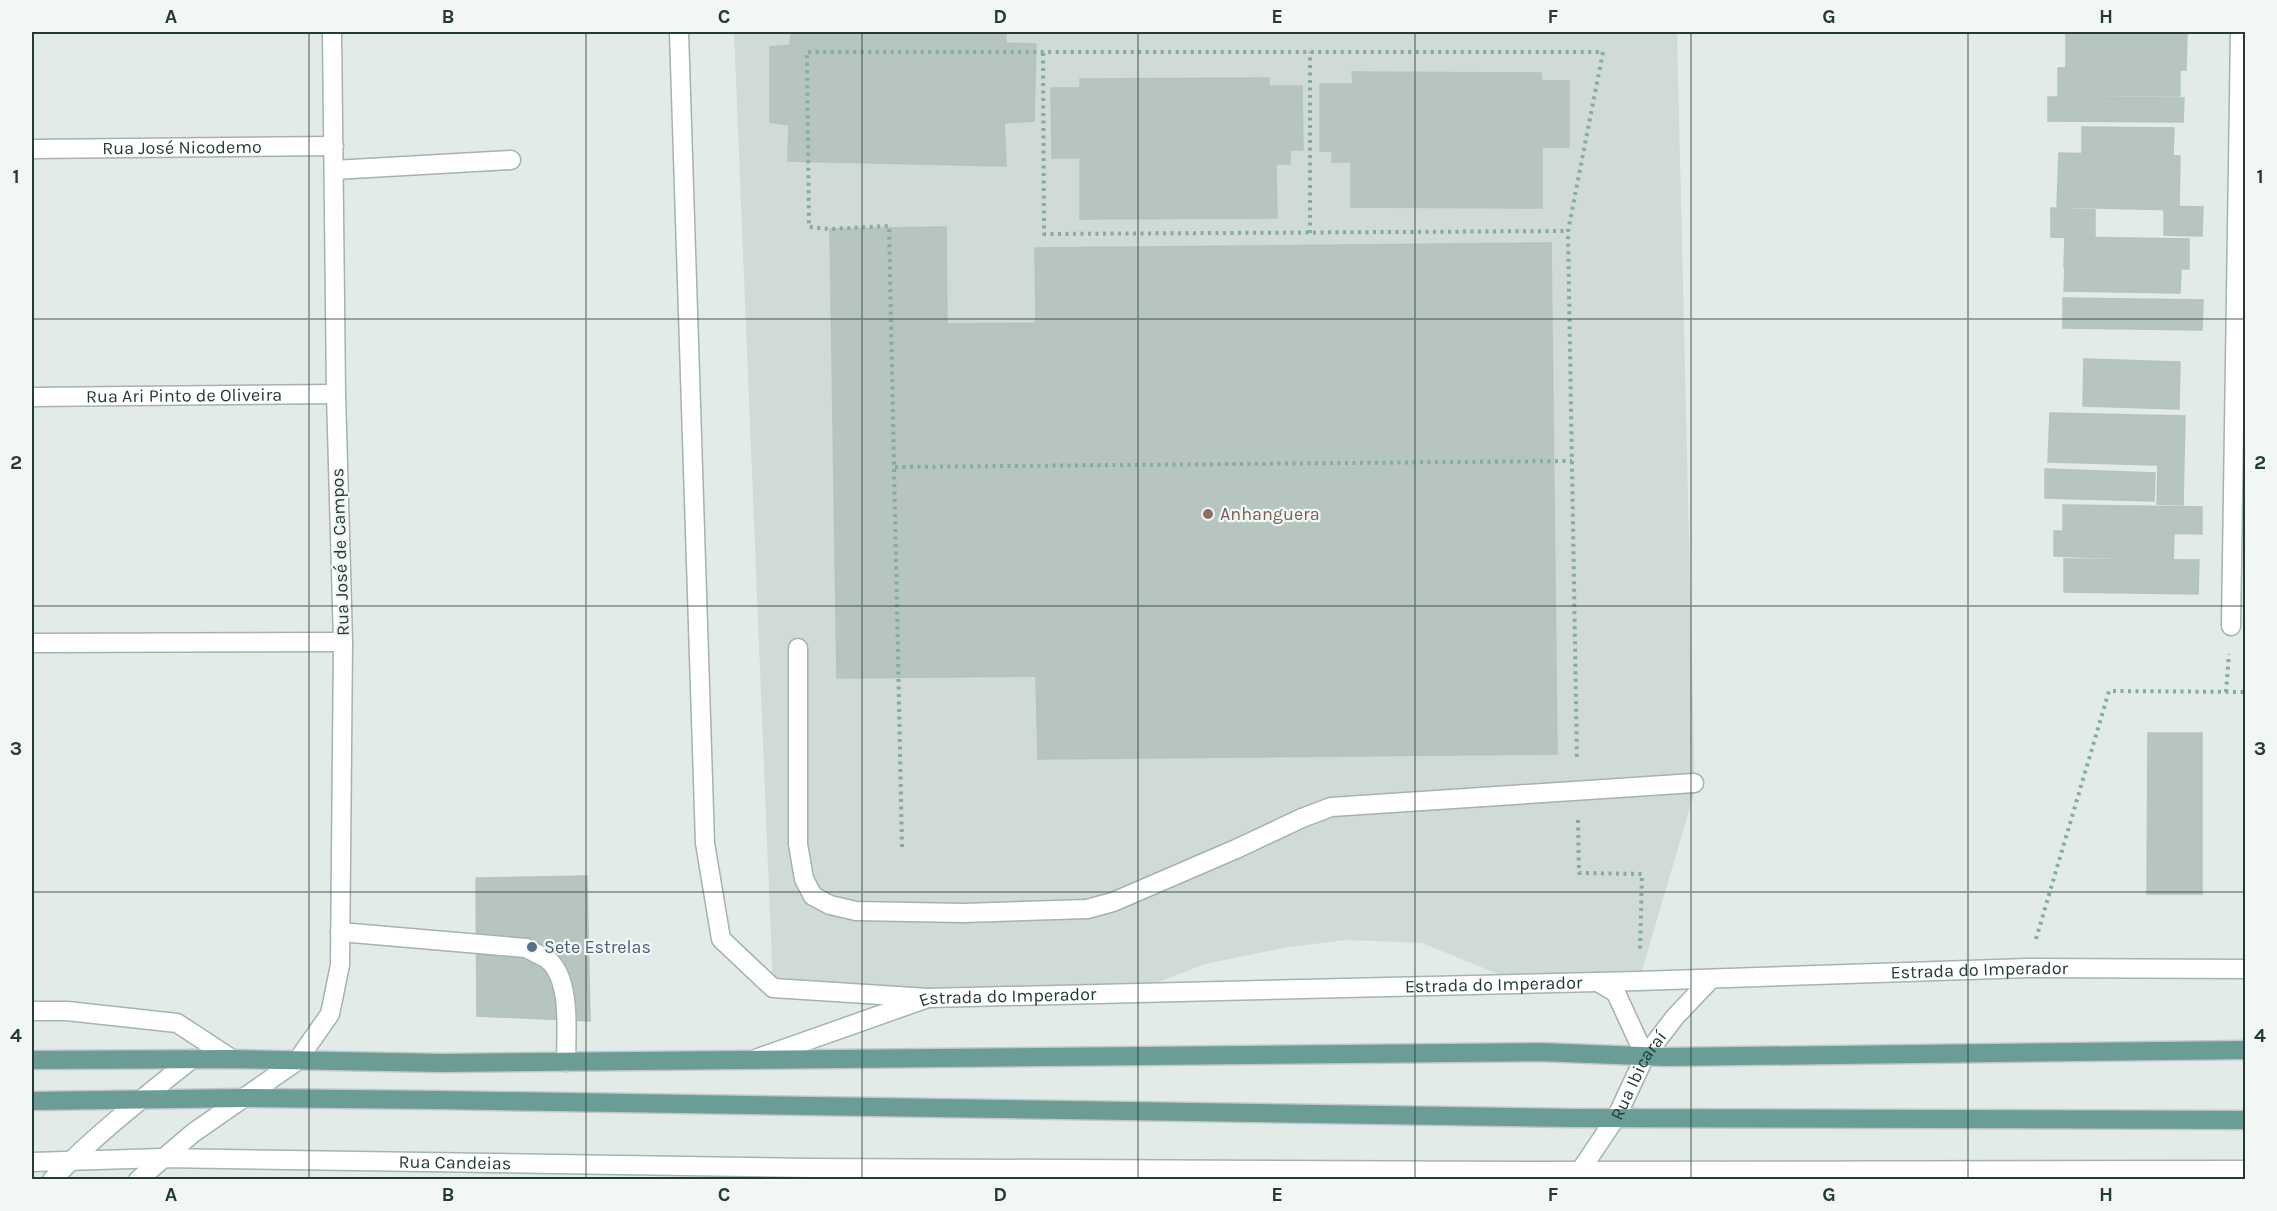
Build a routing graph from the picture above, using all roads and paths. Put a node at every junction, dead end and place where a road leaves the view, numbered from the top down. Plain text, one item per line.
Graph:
1 (332, 32) edge
2 (679, 32) edge
3 (2240, 32) edge
4 (1311, 52) junction
5 (1043, 53) junction
6 (333, 146) junction
7 (32, 149) edge
8 (511, 160) dead end
9 (334, 170) junction
10 (1568, 231) junction
11 (1310, 232) junction
12 (336, 394) junction
13 (32, 397) edge
14 (1572, 462) junction
15 (895, 468) junction
16 (2231, 626) joint
17 (343, 642) junction
18 (32, 643) edge
19 (798, 648) dead end
20 (2226, 692) junction
21 (2246, 692) edge
22 (1694, 783) dead end
23 (1577, 791) junction
24 (902, 847) dead end
25 (340, 932) junction
26 (2028, 968) junction
27 (2246, 969) edge
28 (1711, 979) junction
29 (1639, 981) junction
30 (1598, 982) junction
31 (928, 998) junction
32 (32, 1011) edge
33 (2246, 1050) edge
34 (1645, 1056) junction
35 (192, 1059) junction
36 (232, 1059) junction
37 (32, 1060) edge
38 (297, 1061) junction
39 (751, 1061) junction
40 (566, 1062) junction
41 (245, 1098) junction
42 (140, 1099) junction
43 (32, 1101) edge
44 (1617, 1116) junction
45 (2246, 1120) edge
46 (163, 1158) junction
47 (32, 1161) edge
48 (69, 1162) junction
49 (810, 1168) junction
50 (2246, 1170) edge
51 (1730, 1171) junction
52 (1577, 1175) edge
53 (52, 1179) edge
54 (138, 1179) edge
55 (836, 1179) edge
56 (1747, 1179) edge

1 - 6 main road, Rua José de Campos
2 - 31 main road
3 - 16 main road
4 - 5 path
4 - 10 path
4 - 11 path
5 - 11 path
5 - 15 path
6 - 7 main road, Rua José Nicodemo
6 - 9 main road, Rua José de Campos
8 - 9 main road
9 - 12 main road, Rua José de Campos
10 - 11 path
10 - 14 path
12 - 13 main road, Rua Ari Pinto de Oliveira
12 - 17 main road, Rua José de Campos
14 - 15 path
14 - 23 path
15 - 24 path
16 - 20 path
17 - 18 main road
17 - 25 main road, Rua José de Campos
19 - 23 main road
20 - 21 path
20 - 26 path
22 - 23 main road
23 - 29 path
25 - 38 main road, Rua José de Campos
25 - 40 main road
26 - 27 main road, Estrada do Imperador
26 - 28 main road, Estrada do Imperador
28 - 29 main road, Estrada do Imperador
28 - 34 main road, Rua Ibicaraí
29 - 30 main road, Estrada do Imperador
30 - 31 main road, Estrada do Imperador
30 - 34 main road
31 - 39 main road, Estrada do Imperador
32 - 36 main road
33 - 34 main road
34 - 39 main road
34 - 44 main road, Rua Ibicaraí
35 - 36 main road
35 - 37 main road
35 - 42 main road
36 - 38 main road
38 - 40 main road
38 - 41 main road, Rua José de Campos
39 - 40 main road
41 - 42 main road
41 - 44 main road
41 - 46 main road, Rua José de Campos
42 - 43 main road
42 - 48 main road
44 - 45 main road
44 - 52 main road, Rua Ibicaraí
46 - 48 main road, Rua Candeias
46 - 49 main road, Rua Candeias
46 - 54 main road, Rua José de Campos
47 - 48 main road, Rua Candeias
48 - 53 main road
49 - 52 main road, Rua Candeias
49 - 55 main road
50 - 51 main road, Rua Candeias
51 - 52 main road, Rua Candeias
51 - 56 main road

